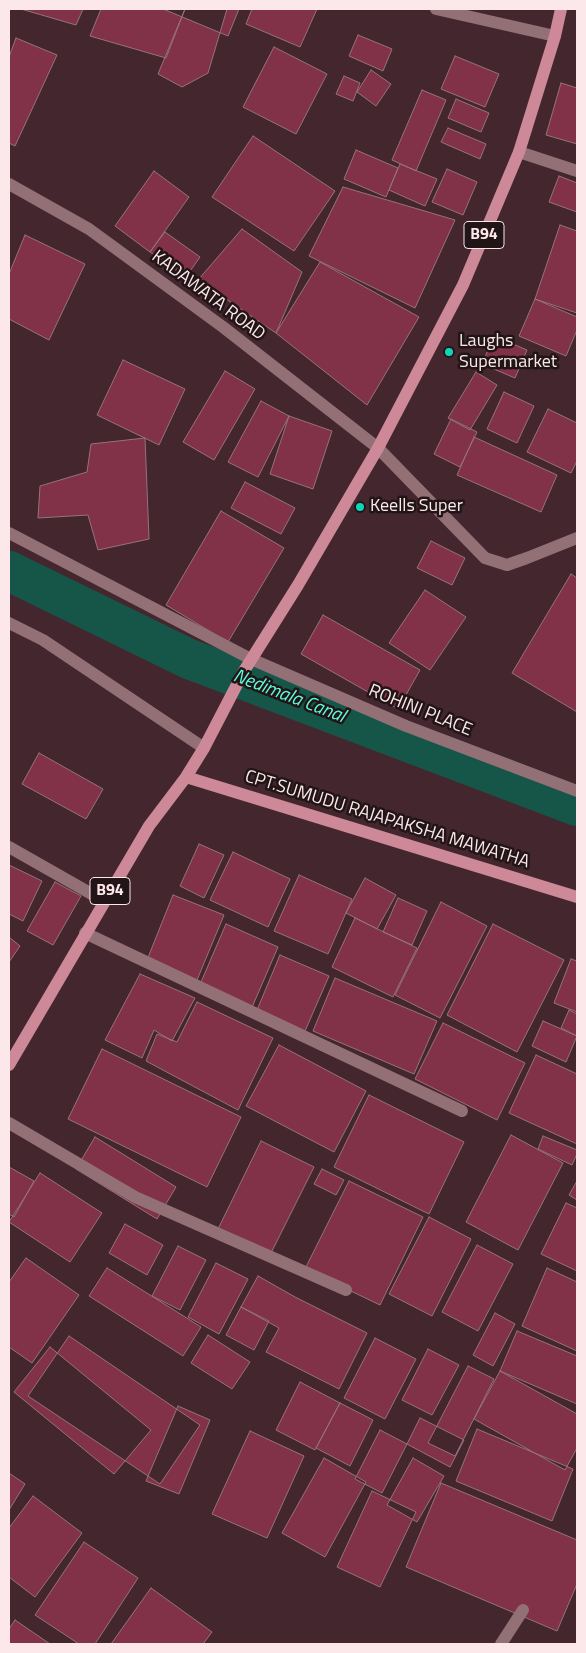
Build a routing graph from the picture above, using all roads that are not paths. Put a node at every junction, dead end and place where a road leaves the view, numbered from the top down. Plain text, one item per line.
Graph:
1 (436, 9) edge
2 (561, 9) edge
3 (555, 36) junction
4 (519, 152) junction
5 (577, 171) edge
6 (9, 184) edge
7 (378, 448) junction
8 (9, 533) edge
9 (577, 538) edge
10 (9, 623) edge
11 (251, 659) junction
12 (204, 748) junction
13 (186, 777) junction
14 (577, 791) edge
15 (9, 847) edge
16 (577, 897) edge
17 (104, 901) junction
18 (85, 933) junction
19 (9, 1065) edge
20 (462, 1111) dead end
21 (9, 1123) edge
22 (346, 1290) dead end
23 (523, 1610) dead end
24 (501, 1644) edge

1 - 3 street
2 - 3 main road, B94
3 - 4 main road, B94
4 - 5 street
4 - 7 main road, B94
6 - 7 street, KADAWATA ROAD
7 - 9 street, KADAWATA ROAD
7 - 11 main road, B94
8 - 11 street, ROHINI PLACE
10 - 12 street
11 - 12 main road, B94
11 - 14 street, ROHINI PLACE
12 - 13 main road, B94
13 - 16 main road, CPT.SUMUDU RAJAPAKSHA MAWATHA
13 - 17 main road, B94
15 - 17 street
17 - 18 main road, B94
18 - 19 main road, B94
18 - 20 street
21 - 22 street
23 - 24 street

